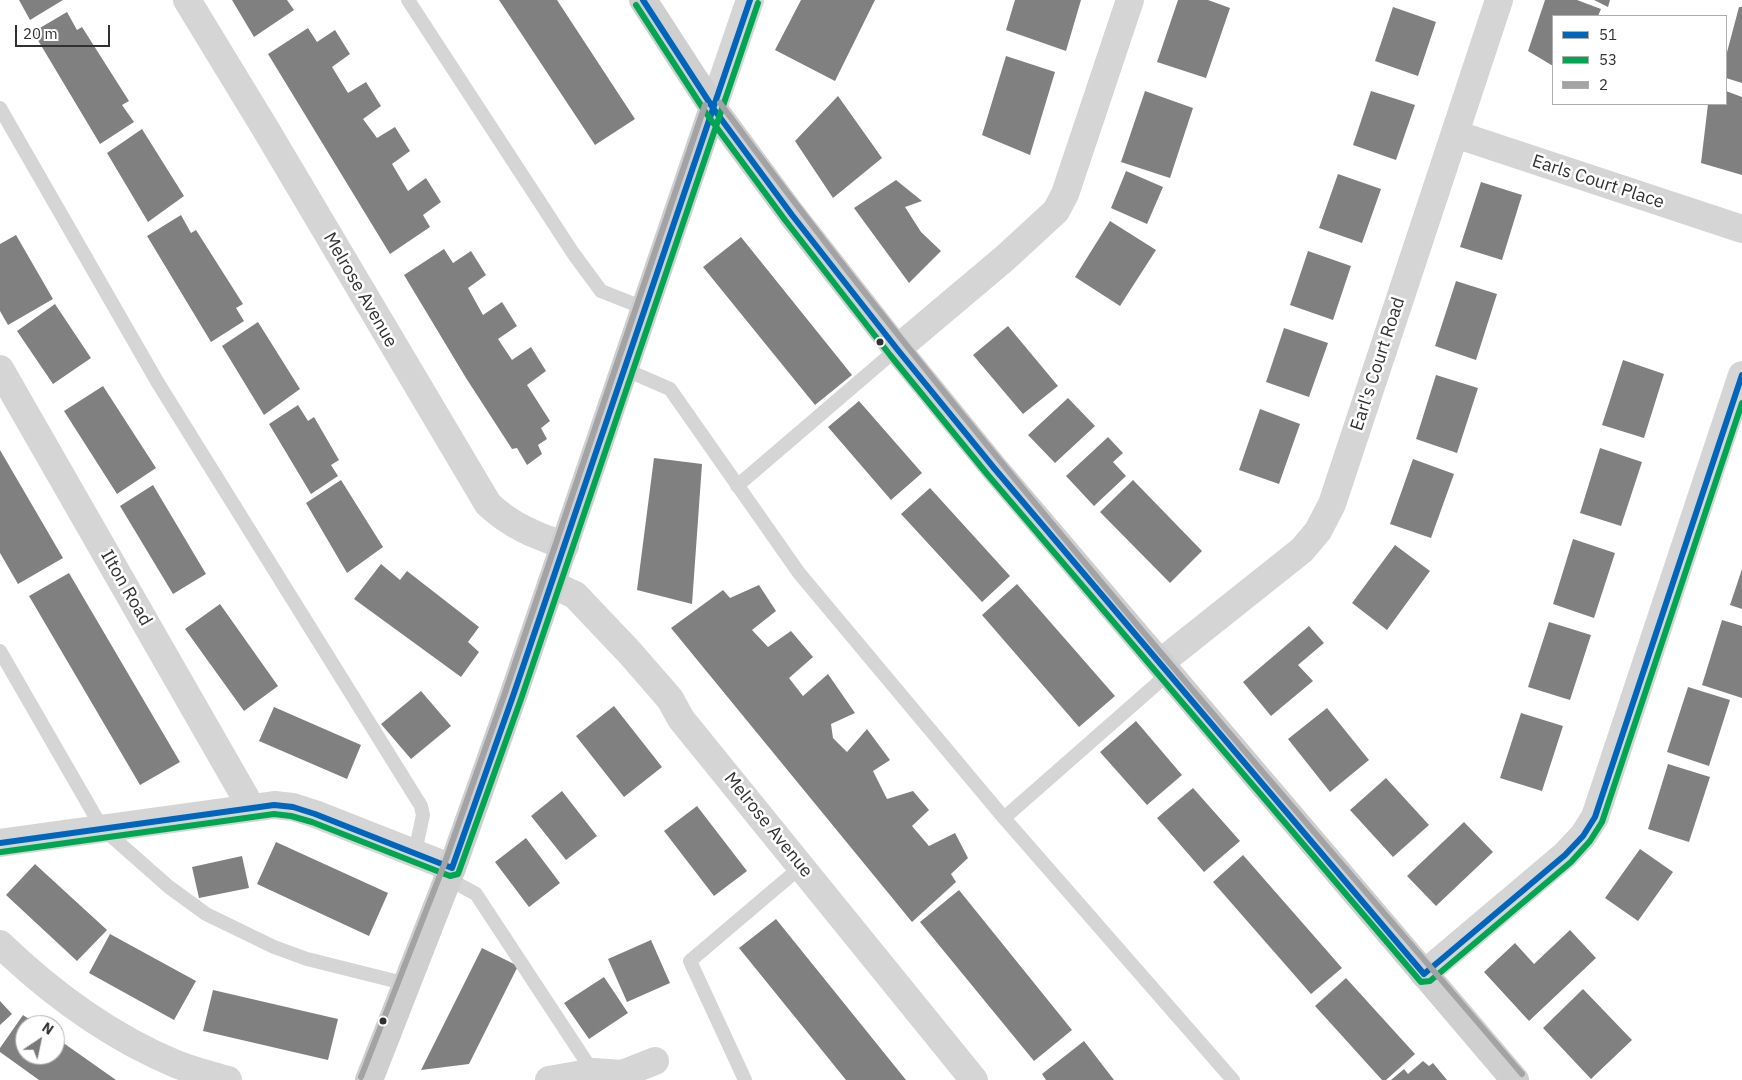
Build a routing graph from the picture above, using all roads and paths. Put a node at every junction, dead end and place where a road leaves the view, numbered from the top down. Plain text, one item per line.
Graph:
1 (187, 0) edge
2 (408, 0) edge
3 (643, 0) edge
4 (750, 0) edge
5 (1130, 0) edge
6 (1499, 0) edge
7 (0, 108) edge
8 (713, 108) junction
9 (1455, 134) junction
10 (1742, 229) edge
11 (644, 308) junction
12 (897, 349) junction
13 (0, 369) edge
14 (624, 369) junction
15 (1742, 375) edge
16 (737, 486) junction
17 (565, 546) junction
18 (552, 584) junction
19 (0, 651) edge
20 (1164, 668) junction
21 (251, 807) junction
22 (1004, 818) junction
23 (102, 828) junction
24 (0, 843) edge
25 (415, 852) junction
26 (802, 866) junction
27 (450, 873) junction
28 (0, 944) edge
29 (1424, 974) junction
30 (407, 984) junction
31 (655, 1060) dead end
32 (596, 1076) edge
33 (228, 1080) edge
34 (369, 1080) edge
35 (549, 1080) edge
36 (745, 1080) edge
37 (974, 1080) edge
38 (1233, 1080) edge
39 (1515, 1080) edge

1 - 17 street, Melrose Avenue
2 - 11 lane
3 - 8 street
4 - 8 street
5 - 12 street
6 - 9 street, Earl's Court Road
7 - 25 lane
8 - 11 street
8 - 12 street
9 - 10 street, Earls Court Place
9 - 20 street, Earl's Court Road
11 - 14 street
12 - 16 lane
12 - 20 street
13 - 21 street, Ilton Road
14 - 16 lane
14 - 17 street
15 - 29 street
16 - 22 lane
17 - 18 street
18 - 26 street, Melrose Avenue
18 - 27 street
19 - 23 lane
20 - 22 lane
20 - 29 street
21 - 23 street
21 - 25 street
22 - 38 lane
23 - 24 street
23 - 30 lane
25 - 27 street
26 - 36 lane
26 - 37 street, Melrose Avenue
27 - 30 street
27 - 32 lane
28 - 33 street
29 - 39 street
30 - 34 street
31 - 32 street
32 - 35 street

